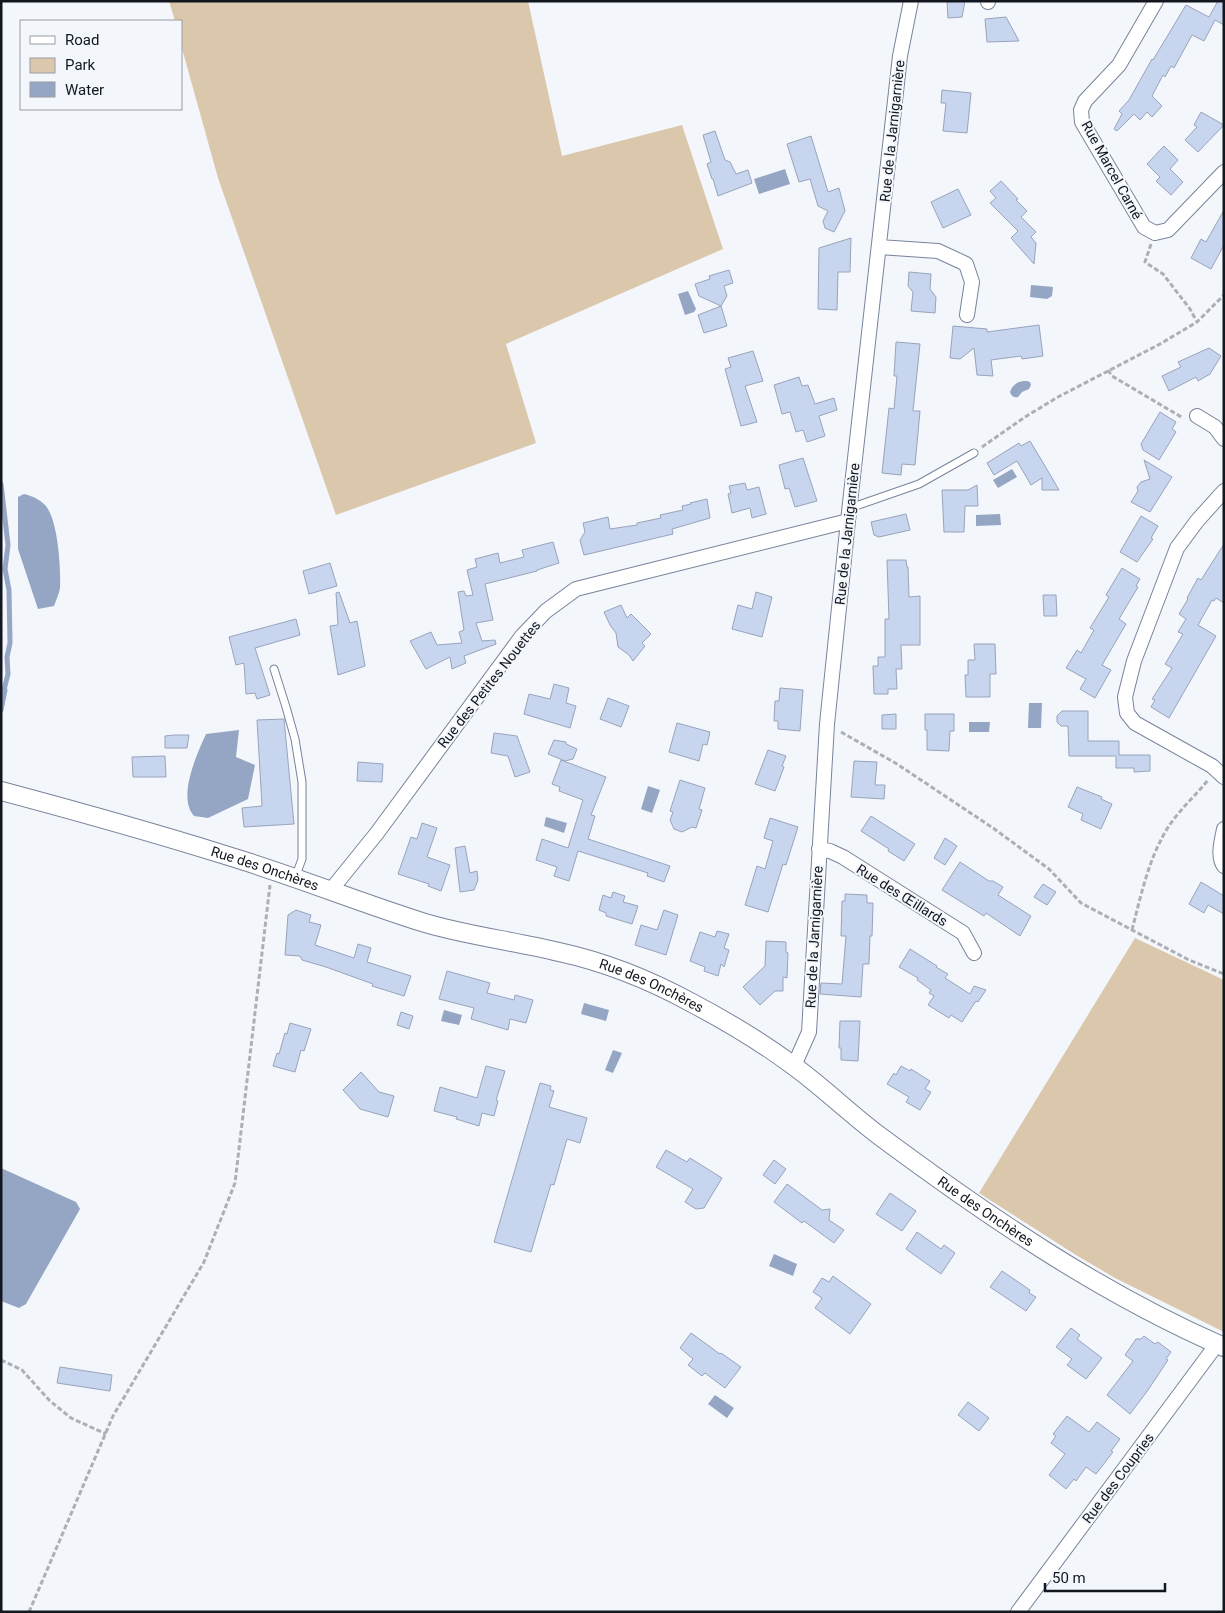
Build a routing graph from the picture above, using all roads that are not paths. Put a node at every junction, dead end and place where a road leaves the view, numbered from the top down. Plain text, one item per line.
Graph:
1 (910, 1) edge
2 (1156, 1) edge
3 (1224, 172) edge
4 (879, 247) junction
5 (967, 315) dead end
6 (1197, 416) road end
7 (1224, 439) edge
8 (974, 453) road end
9 (1224, 491) edge
10 (849, 514) junction
11 (274, 669) dead end
12 (1220, 773) edge
13 (1, 791) edge
14 (1224, 829) edge
15 (819, 849) junction
16 (1224, 866) edge
17 (295, 878) junction
18 (333, 892) junction
19 (974, 954) dead end
20 (792, 1065) junction
21 (1220, 1346) edge
22 (1018, 1612) edge

1 - 4 street, Rue de la Jarnigarnière
2 - 3 street, Rue Marcel Carné
4 - 5 street
4 - 10 street, Rue de la Jarnigarnière
6 - 7 street
8 - 10 lane
9 - 12 street
10 - 15 street, Rue de la Jarnigarnière
10 - 18 street, Rue des Petites Nouettes
11 - 17 lane
13 - 17 street, Rue des Onchères
14 - 16 street
15 - 19 street, Rue des Œillards
15 - 20 street, Rue de la Jarnigarnière
17 - 18 street, Rue des Onchères
18 - 20 street, Rue des Onchères
20 - 21 street, Rue des Onchères
21 - 22 street, Rue des Coupries

